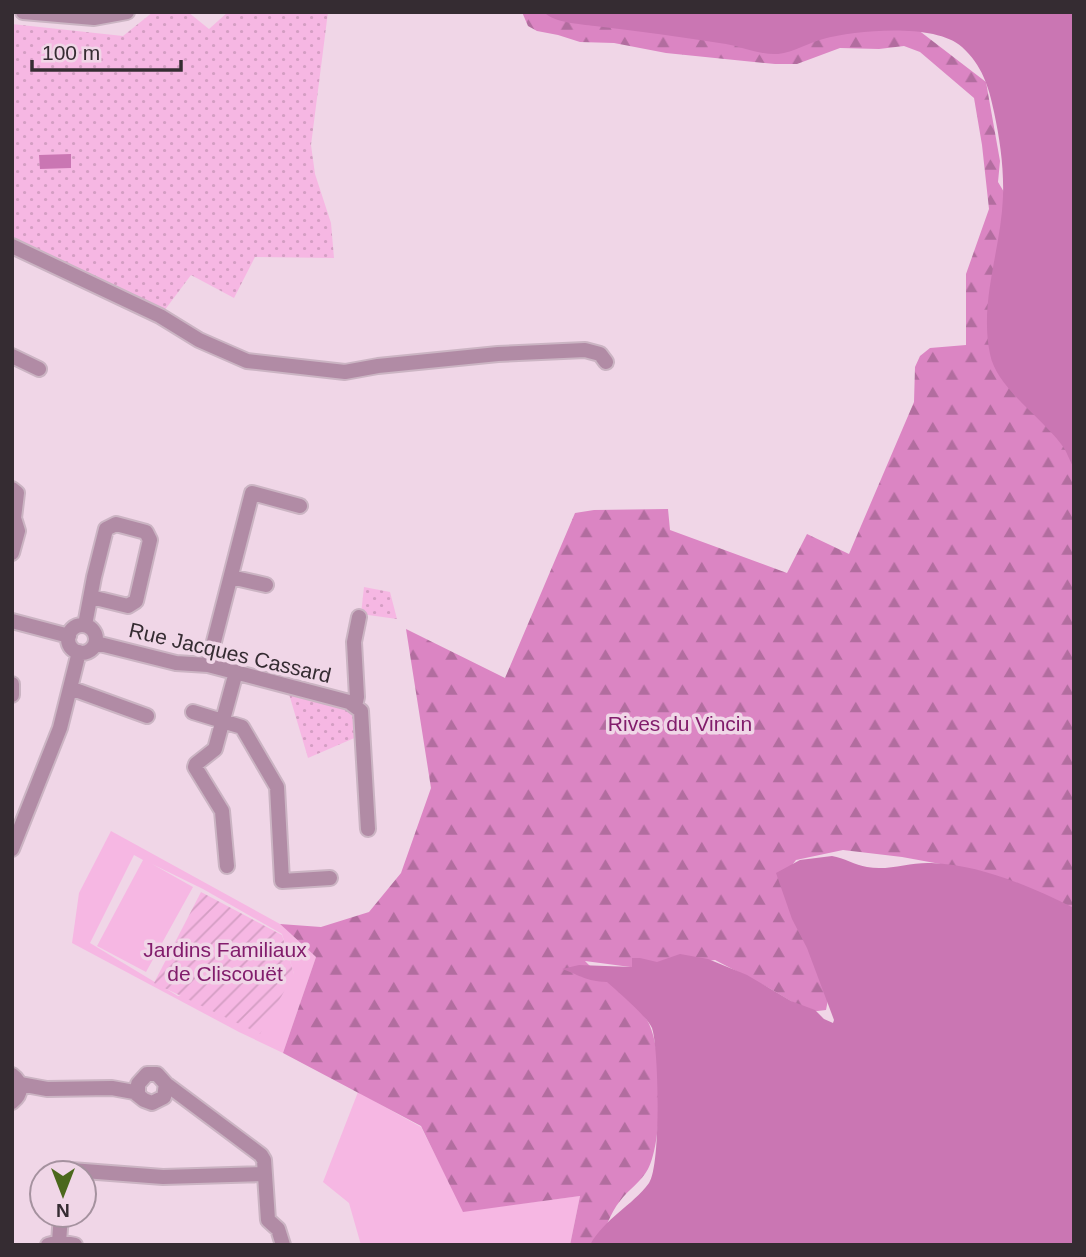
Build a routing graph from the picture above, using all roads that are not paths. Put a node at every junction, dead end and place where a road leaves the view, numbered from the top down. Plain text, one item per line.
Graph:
1 (23, 12) edge
2 (127, 12) edge
3 (12, 246) edge
4 (12, 356) edge
5 (606, 362) dead end
6 (39, 369) dead end
7 (12, 489) edge
8 (300, 506) dead end
9 (12, 552) edge
10 (231, 577) junction
11 (265, 586) dead end
12 (91, 597) junction
13 (359, 617) dead end
14 (12, 621) edge
15 (85, 625) junction
16 (69, 636) junction
17 (96, 643) junction
18 (79, 652) junction
19 (208, 665) junction
20 (236, 672) junction
21 (12, 684) edge
22 (70, 688) junction
23 (12, 695) edge
24 (355, 706) junction
25 (193, 712) dead end
26 (147, 716) dead end
27 (223, 720) junction
28 (368, 829) dead end
29 (12, 849) edge
30 (227, 866) dead end
31 (330, 878) dead end
32 (139, 1087) junction
33 (16, 1089) edge
34 (165, 1090) junction
35 (98, 1172) edge
36 (264, 1174) junction
37 (53, 1244) edge
38 (75, 1245) edge
39 (283, 1245) edge

1 - 2 street
3 - 5 street
4 - 6 street
7 - 9 street
8 - 10 street
10 - 11 street
10 - 19 street
12 - 12 street
12 - 15 street
13 - 24 street
14 - 16 street
15 - 16 street
15 - 17 street
16 - 18 street
17 - 18 street
17 - 19 street, Rue Jacques Cassard
18 - 22 street
19 - 20 street, Rue Jacques Cassard
20 - 24 street, Rue Jacques Cassard
20 - 27 street
21 - 23 street
22 - 26 street
22 - 29 street
24 - 28 street
25 - 27 street
27 - 30 street
27 - 31 street
32 - 33 street
32 - 34 street
32 - 34 street
34 - 36 street
35 - 36 street
36 - 39 street
37 - 38 street

